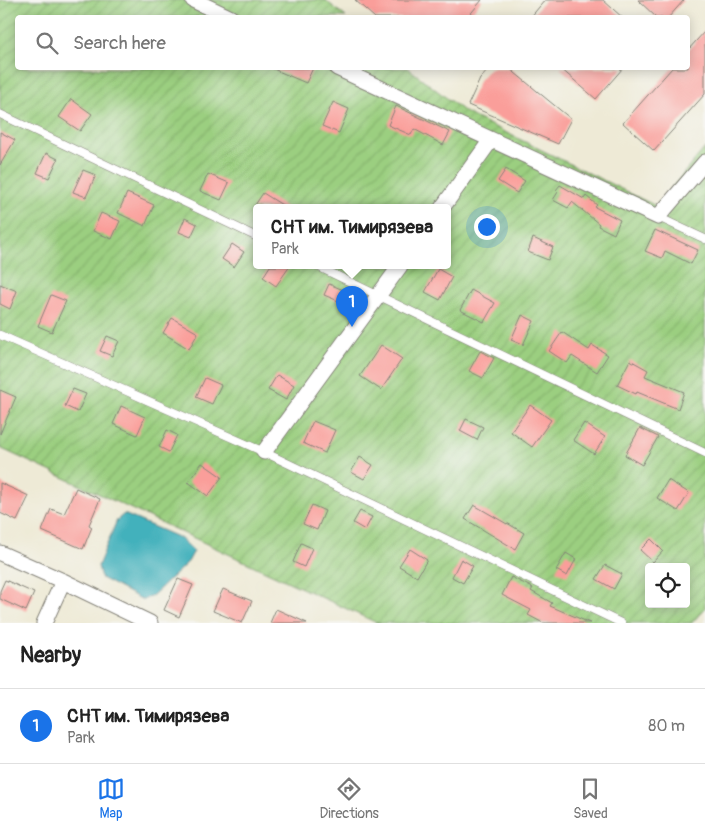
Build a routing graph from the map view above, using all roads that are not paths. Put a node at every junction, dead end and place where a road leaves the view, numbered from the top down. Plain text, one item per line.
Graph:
1 (194, 0) edge
2 (225, 15) edge
3 (341, 70) edge
4 (0, 114) edge
5 (491, 140) junction
6 (705, 162) edge
7 (445, 204) edge
8 (658, 217) junction
9 (253, 235) edge
10 (705, 239) edge
11 (323, 269) edge
12 (398, 269) edge
13 (379, 295) junction
14 (0, 335) edge
15 (264, 452) junction
16 (705, 453) edge
17 (0, 553) edge
18 (63, 581) junction
19 (44, 623) edge
20 (150, 623) edge
21 (621, 623) edge

1 - 2 street
3 - 5 street
4 - 9 lane
5 - 7 street
5 - 8 street
6 - 8 street
8 - 10 lane
11 - 13 lane
12 - 13 street
13 - 15 street
13 - 16 lane
14 - 15 lane
15 - 21 lane
17 - 18 street
18 - 19 street
18 - 20 street

